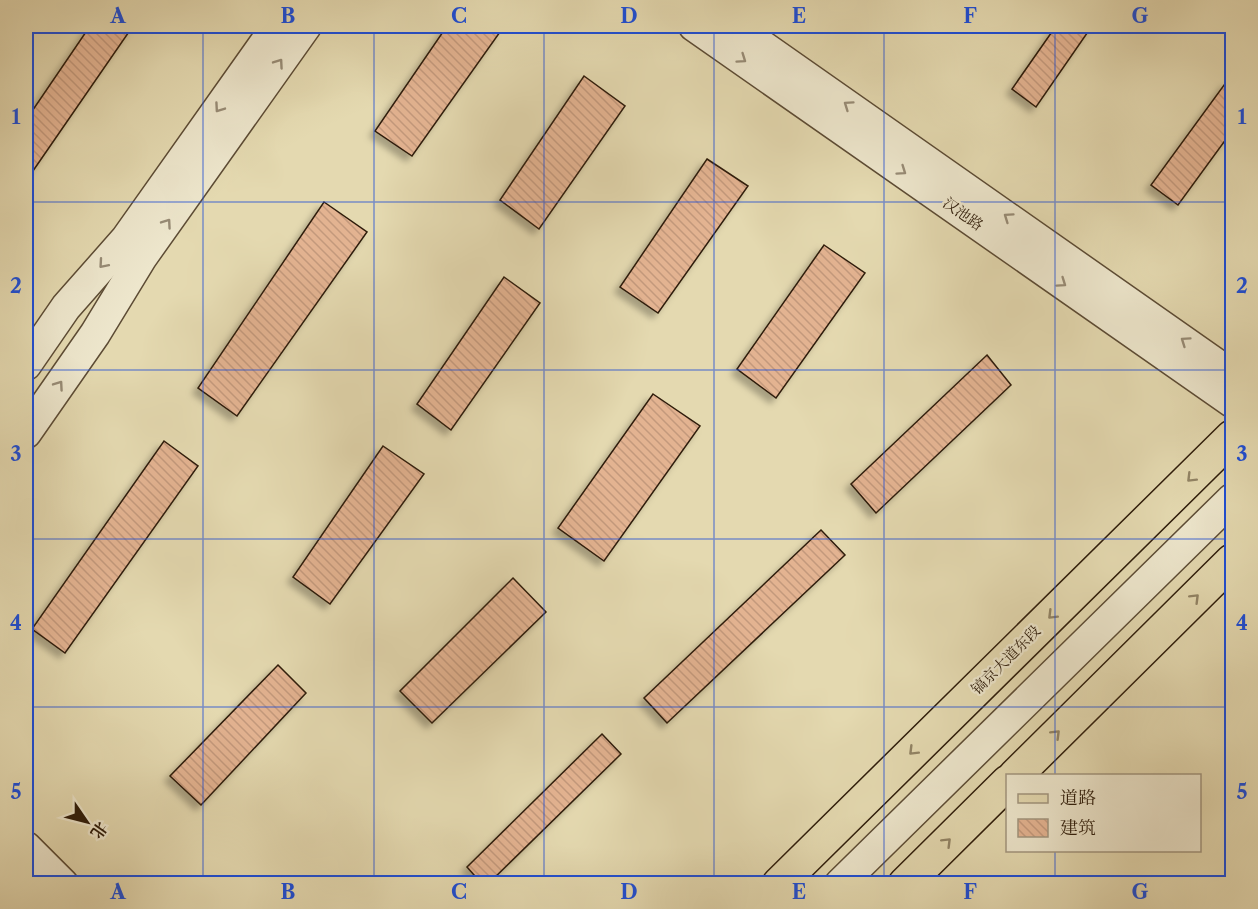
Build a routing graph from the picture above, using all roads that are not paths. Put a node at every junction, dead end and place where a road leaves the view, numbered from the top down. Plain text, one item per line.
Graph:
1 (277, 26) edge
2 (306, 26) edge
3 (694, 26) edge
4 (734, 26) edge
5 (26, 365) edge
6 (1233, 375) edge
7 (1233, 402) edge
8 (26, 433) edge
9 (1233, 437) edge
10 (1233, 499) edge
11 (1233, 561) edge
12 (1017, 774) edge
13 (1006, 784) edge
14 (26, 847) edge
15 (63, 884) edge
16 (779, 884) edge
17 (840, 884) edge
18 (905, 884) edge

1 -> 5 street
8 -> 2 street
3 -> 7 street, 汉池路
6 -> 4 street, 汉池路
9 -> 16 main road, 镐京大道东段
10 - 17 street
12 -> 11 main road
18 -> 13 main road
14 - 15 street

